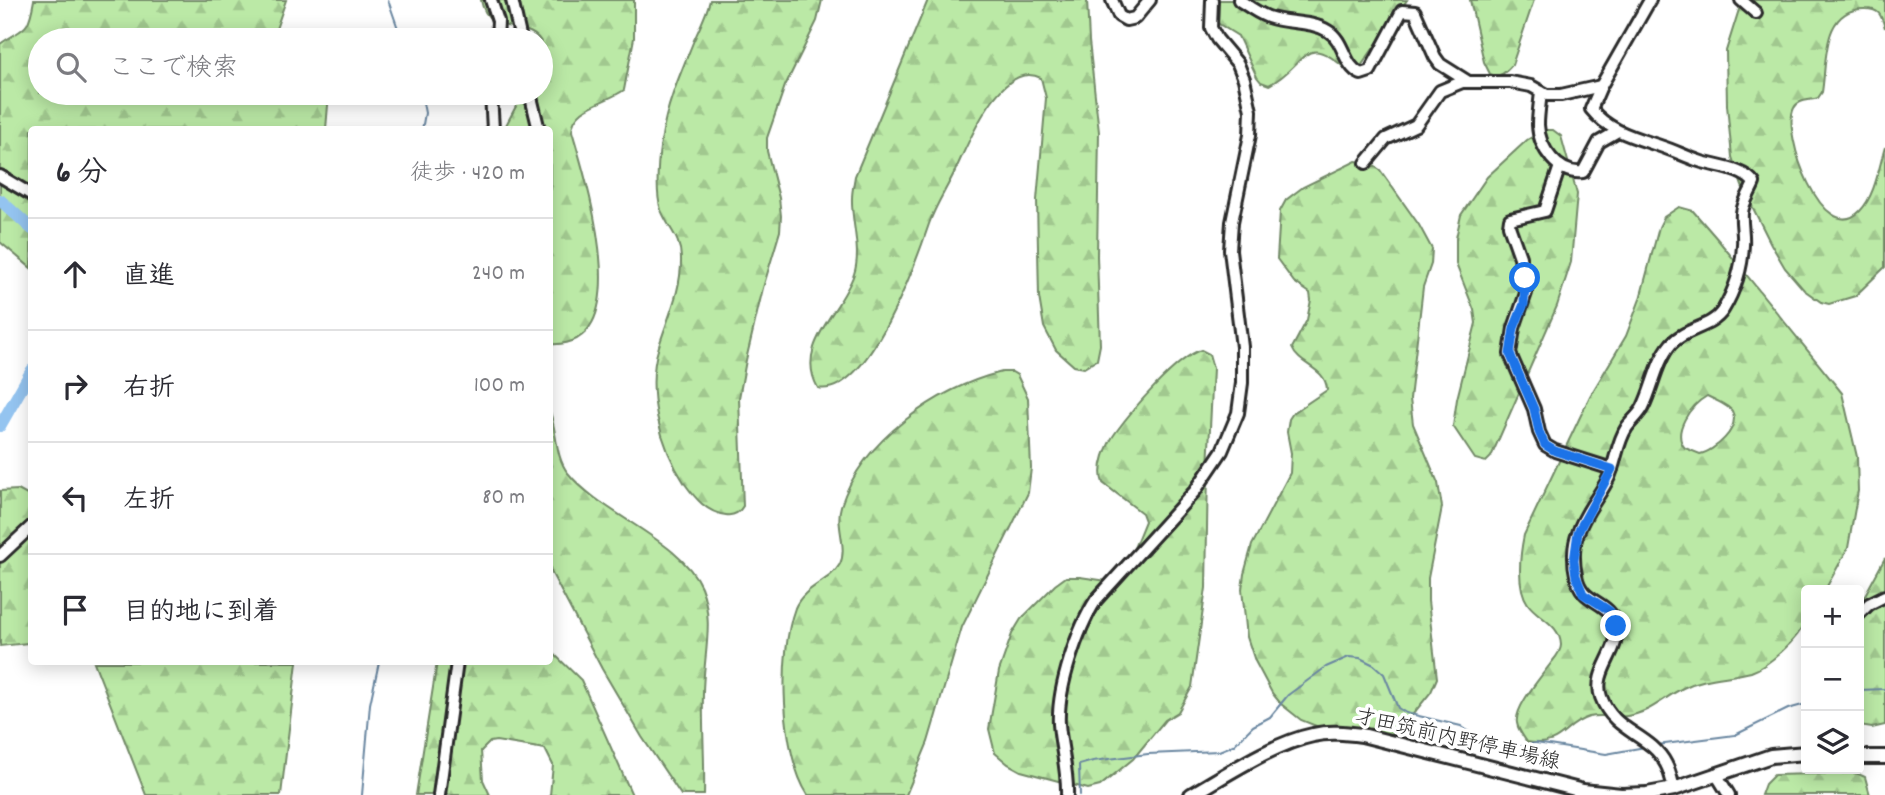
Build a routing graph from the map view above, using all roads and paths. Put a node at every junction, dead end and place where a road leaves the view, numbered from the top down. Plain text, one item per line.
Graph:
1 (491, 0) edge
2 (512, 0) edge
3 (1112, 0) edge
4 (1150, 0) edge
5 (1212, 0) edge
6 (1239, 0) edge
7 (1650, 0) edge
8 (1741, 0) edge
9 (1756, 13) dead end
10 (498, 28) edge
11 (518, 28) edge
12 (1467, 81) junction
13 (1601, 86) junction
14 (1541, 92) junction
15 (492, 105) edge
16 (533, 105) edge
17 (493, 126) edge
18 (539, 126) edge
19 (1618, 131) junction
20 (1366, 163) dead end
21 (1560, 166) junction
22 (0, 176) edge
23 (28, 193) edge
24 (1612, 469) junction
25 (28, 530) edge
26 (0, 556) edge
27 (1885, 596) edge
28 (1864, 609) edge
29 (457, 665) edge
30 (1801, 754) edge
31 (1864, 757) edge
32 (1885, 757) edge
33 (1716, 774) junction
34 (1674, 789) junction
35 (439, 795) edge
36 (1067, 795) edge
37 (1191, 795) edge
38 (1729, 795) edge

1 - 10 street
2 - 11 street
3 - 4 street
5 - 36 street
6 - 12 street
7 - 13 street
8 - 9 street
12 - 14 street
12 - 20 street
13 - 14 street
13 - 19 street
14 - 21 street
15 - 17 street
16 - 18 street
19 - 21 street
19 - 24 street
21 - 24 street
22 - 23 street
24 - 34 street
25 - 26 street
27 - 28 street
29 - 35 street
30 - 33 main road, 才田筑前内野停車場線
31 - 32 main road
33 - 34 main road, 才田筑前内野停車場線
33 - 38 street
34 - 37 main road, 才田筑前内野停車場線

